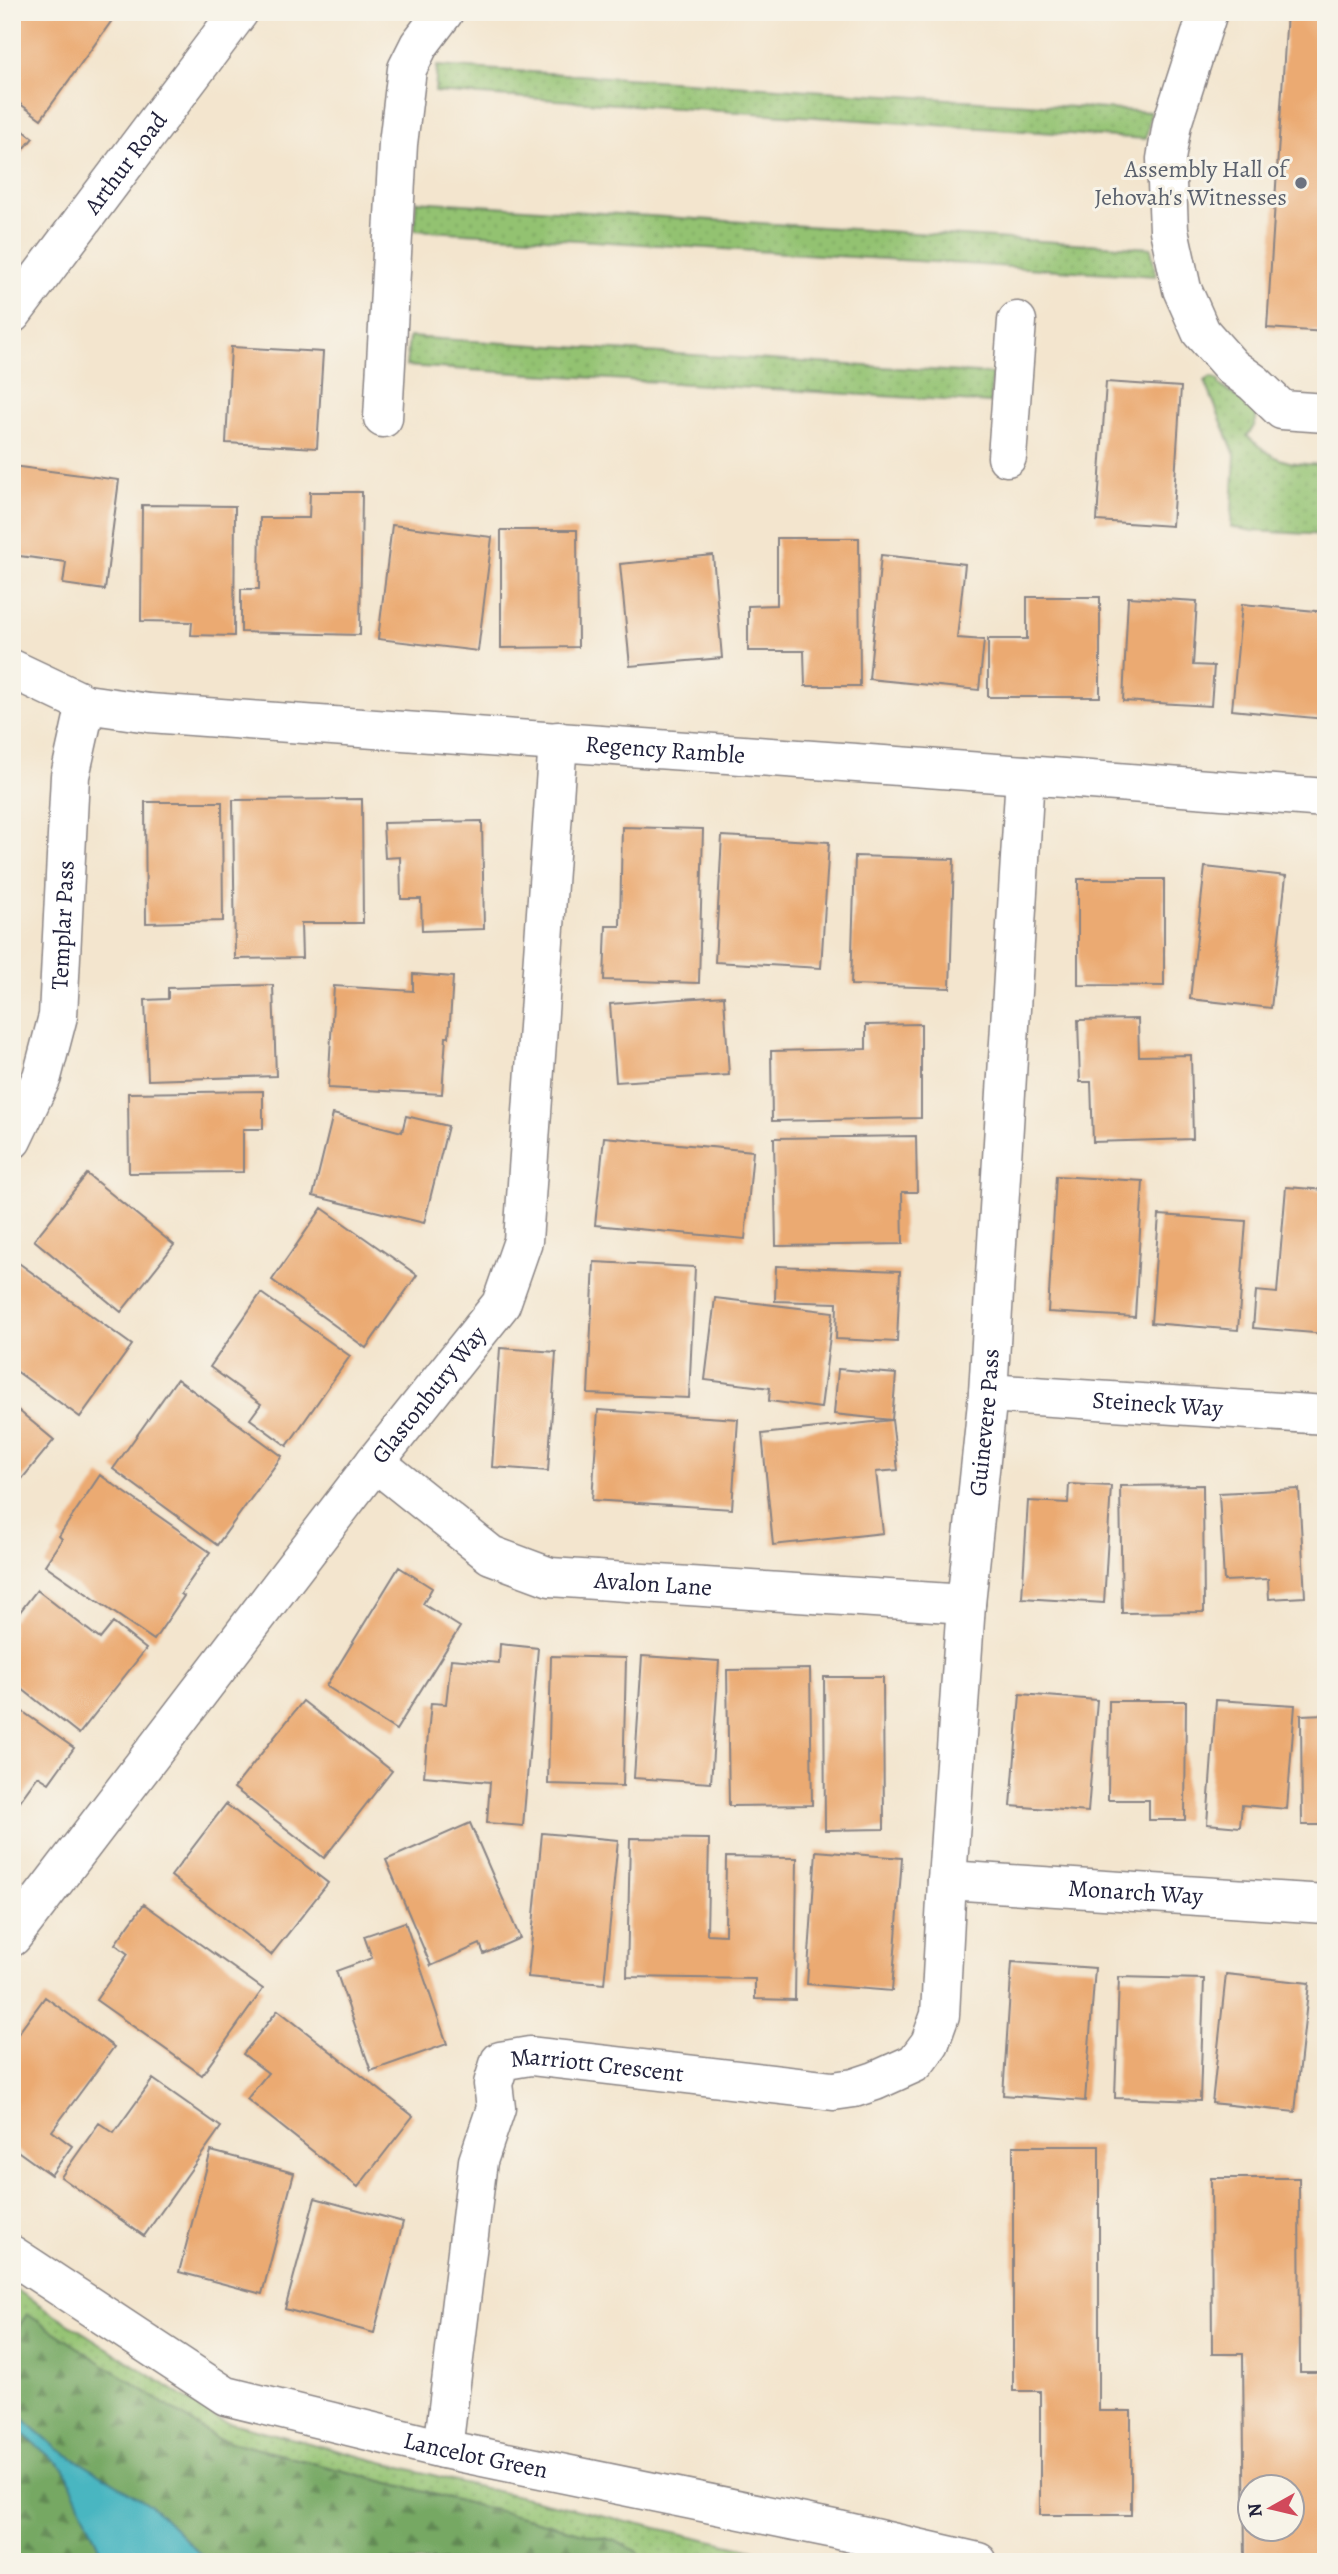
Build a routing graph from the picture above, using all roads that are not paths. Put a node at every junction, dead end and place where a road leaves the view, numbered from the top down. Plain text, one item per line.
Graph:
1 (239, 12) edge
2 (444, 12) edge
3 (1209, 12) edge
4 (12, 314) edge
5 (1017, 321) dead end
6 (1326, 413) edge
7 (383, 418) dead end
8 (1007, 457) dead end
9 (12, 669) edge
10 (86, 704) junction
11 (558, 741) junction
12 (1025, 775) junction
13 (1326, 798) edge
14 (12, 1140) edge
15 (988, 1393) junction
16 (1326, 1415) edge
17 (375, 1462) junction
18 (966, 1604) junction
19 (947, 1880) junction
20 (1326, 1904) edge
21 (12, 1937) edge
22 (915, 2063) joint
23 (12, 2255) edge
24 (443, 2449) junction
25 (837, 2546) edge
26 (978, 2562) edge

1 - 4 street, Arthur Road
2 - 7 street
3 - 6 street
5 - 8 street
9 - 10 street, Regency Ramble
10 - 11 street, Regency Ramble
10 - 14 street, Templar Pass
11 - 12 street, Regency Ramble
11 - 17 street, Glastonbury Way
12 - 13 street, Regency Ramble
12 - 15 street, Guinevere Pass
15 - 16 street, Steineck Way
15 - 18 street, Guinevere Pass
17 - 18 street, Avalon Lane
17 - 21 street, Glastonbury Way
18 - 19 street, Guinevere Pass
19 - 20 street, Monarch Way
19 - 22 street, Guinevere Pass
22 - 24 street, Marriott Crescent
23 - 24 street, Lancelot Green
24 - 25 street, Lancelot Green
25 - 26 street, Lancelot Green

